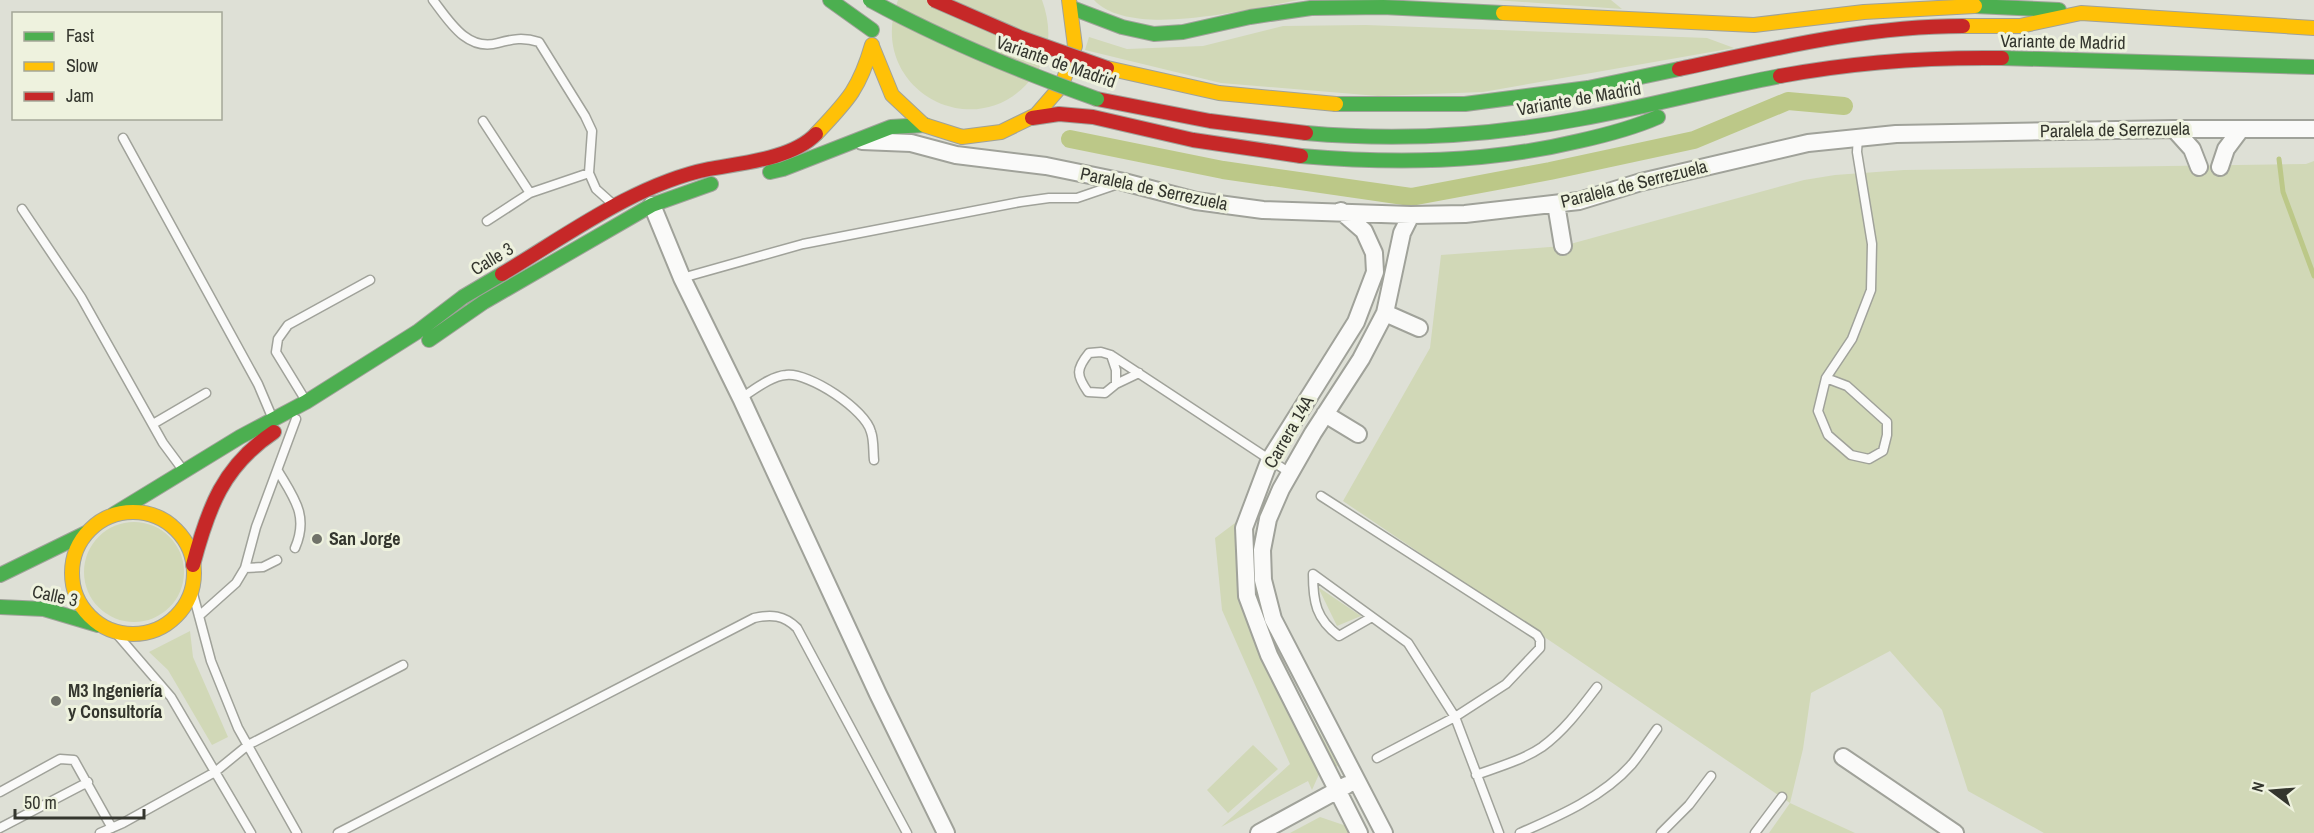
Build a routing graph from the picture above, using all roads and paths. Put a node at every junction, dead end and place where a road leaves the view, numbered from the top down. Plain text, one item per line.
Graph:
1 (433, 0) edge
2 (830, 0) edge
3 (870, 0) edge
4 (878, 0) edge
5 (934, 0) edge
6 (1070, 4) edge
7 (1389, 4) edge
8 (2080, 13) junction
9 (2314, 28) edge
10 (872, 30) junction
11 (872, 45) junction
12 (2314, 67) edge
13 (1714, 90) junction
14 (1032, 118) junction
15 (483, 121) dead end
16 (925, 125) junction
17 (2174, 129) junction
18 (2241, 129) junction
19 (2314, 129) edge
20 (1858, 137) junction
21 (123, 138) dead end
22 (852, 141) junction
23 (2199, 167) dead end
24 (2220, 167) dead end
25 (589, 172) junction
26 (1124, 182) junction
27 (530, 193) junction
28 (1556, 204) junction
29 (652, 205) junction
30 (616, 206) junction
31 (22, 209) dead end
32 (1341, 211) junction
33 (1411, 215) junction
34 (487, 221) dead end
35 (1563, 246) dead end
36 (682, 278) junction
37 (370, 280) dead end
38 (1385, 313) junction
39 (1419, 328) dead end
40 (1111, 355) junction
41 (1139, 373) junction
42 (1826, 378) junction
43 (1116, 384) junction
44 (206, 393) dead end
45 (741, 398) junction
46 (306, 402) junction
47 (1325, 414) junction
48 (296, 419) junction
49 (274, 420) junction
50 (153, 424) junction
51 (1358, 434) dead end
52 (1270, 459) junction
53 (874, 460) dead end
54 (184, 471) junction
55 (278, 471) junction
56 (1290, 473) junction
57 (1322, 496) dead end
58 (114, 514) junction
59 (86, 533) junction
60 (295, 548) dead end
61 (277, 560) dead end
62 (193, 565) junction
63 (245, 568) junction
64 (0, 575) edge
65 (192, 590) junction
66 (0, 607) edge
67 (199, 616) junction
68 (1372, 617) junction
69 (109, 629) junction
70 (403, 665) dead end
71 (1597, 687) dead end
72 (1455, 717) junction
73 (1657, 729) dead end
74 (248, 745) junction
75 (1843, 757) dead end
76 (1377, 758) dead end
77 (215, 772) junction
78 (1476, 775) junction
79 (1711, 776) dead end
80 (1356, 781) junction
81 (88, 782) junction
82 (1338, 790) junction
83 (0, 792) edge
84 (1782, 797) dead end
85 (0, 828) edge
86 (112, 828) junction
87 (100, 833) edge
88 (251, 833) edge
89 (297, 833) edge
90 (338, 833) edge
91 (907, 833) edge
92 (946, 833) edge
93 (1259, 833) edge
94 (1359, 833) edge
95 (1384, 833) edge
96 (1499, 833) edge
97 (1520, 833) edge
98 (1661, 833) edge
99 (1755, 833) edge
100 (1955, 833) edge

1 - 25 lane
2 - 10 main road
3 - 13 main road, Variante de Madrid, bridge
4 - 10 main road
5 - 8 main road, Variante de Madrid, bridge
6 - 7 main road
6 - 14 main road
7 - 8 main road
8 - 9 main road, Variante de Madrid
10 - 11 main road
11 - 16 main road
11 - 30 main road, Calle 3
12 - 13 main road, Variante de Madrid
13 - 14 main road
14 - 16 main road
15 - 27 lane
16 - 22 main road, Calle 3
17 - 18 street, Paralela de Serrezuela
17 - 20 street, Paralela de Serrezuela
17 - 23 street
18 - 19 street, Paralela de Serrezuela
18 - 24 street
20 - 28 street, Paralela de Serrezuela
20 - 42 lane
21 - 49 lane
22 - 26 street, Paralela de Serrezuela
22 - 29 main road, Calle 3
25 - 27 lane
25 - 30 lane
26 - 32 street, Paralela de Serrezuela
26 - 36 lane
27 - 34 lane
28 - 33 street, Paralela de Serrezuela
28 - 35 street
29 - 36 street
29 - 48 main road, Calle 3
30 - 46 main road, Calle 3
31 - 50 lane
32 - 33 street, Paralela de Serrezuela
32 - 52 street, Carrera 14A
33 - 38 street, Carrera 14A
36 - 45 street
37 - 46 lane
38 - 39 street
38 - 47 street, Carrera 14A
40 - 41 lane
40 - 43 lane
40 - 43 lane
41 - 43 lane
41 - 52 lane
42 - 42 lane
44 - 50 lane
45 - 53 lane
45 - 92 street
46 - 49 main road, Calle 3
47 - 51 street
47 - 56 street, Carrera 14A
48 - 55 lane
48 - 62 main road, Calle 3
49 - 54 main road, Calle 3
50 - 54 lane
52 - 56 lane
52 - 82 street, Carrera 14A
54 - 58 main road, Calle 3
55 - 60 lane
55 - 63 lane
56 - 80 street, Carrera 14A
57 - 72 lane
58 - 59 main road
58 - 62 main road
59 - 64 main road, Calle 3
59 - 69 main road
61 - 63 lane
62 - 65 main road
63 - 67 lane
65 - 67 lane
65 - 69 main road
66 - 69 main road, Calle 3
67 - 74 lane
68 - 68 lane
68 - 72 lane
69 - 77 lane
70 - 74 lane
71 - 78 lane
72 - 76 lane
72 - 78 lane
73 - 97 lane
74 - 77 lane
74 - 89 lane
75 - 100 street
77 - 86 lane
77 - 88 lane
78 - 96 lane
79 - 98 lane
80 - 82 street
80 - 95 street, Carrera 14A
81 - 83 lane
81 - 85 lane
81 - 86 lane
82 - 93 street
82 - 94 street, Carrera 14A
84 - 99 lane
86 - 87 lane
90 - 91 lane

